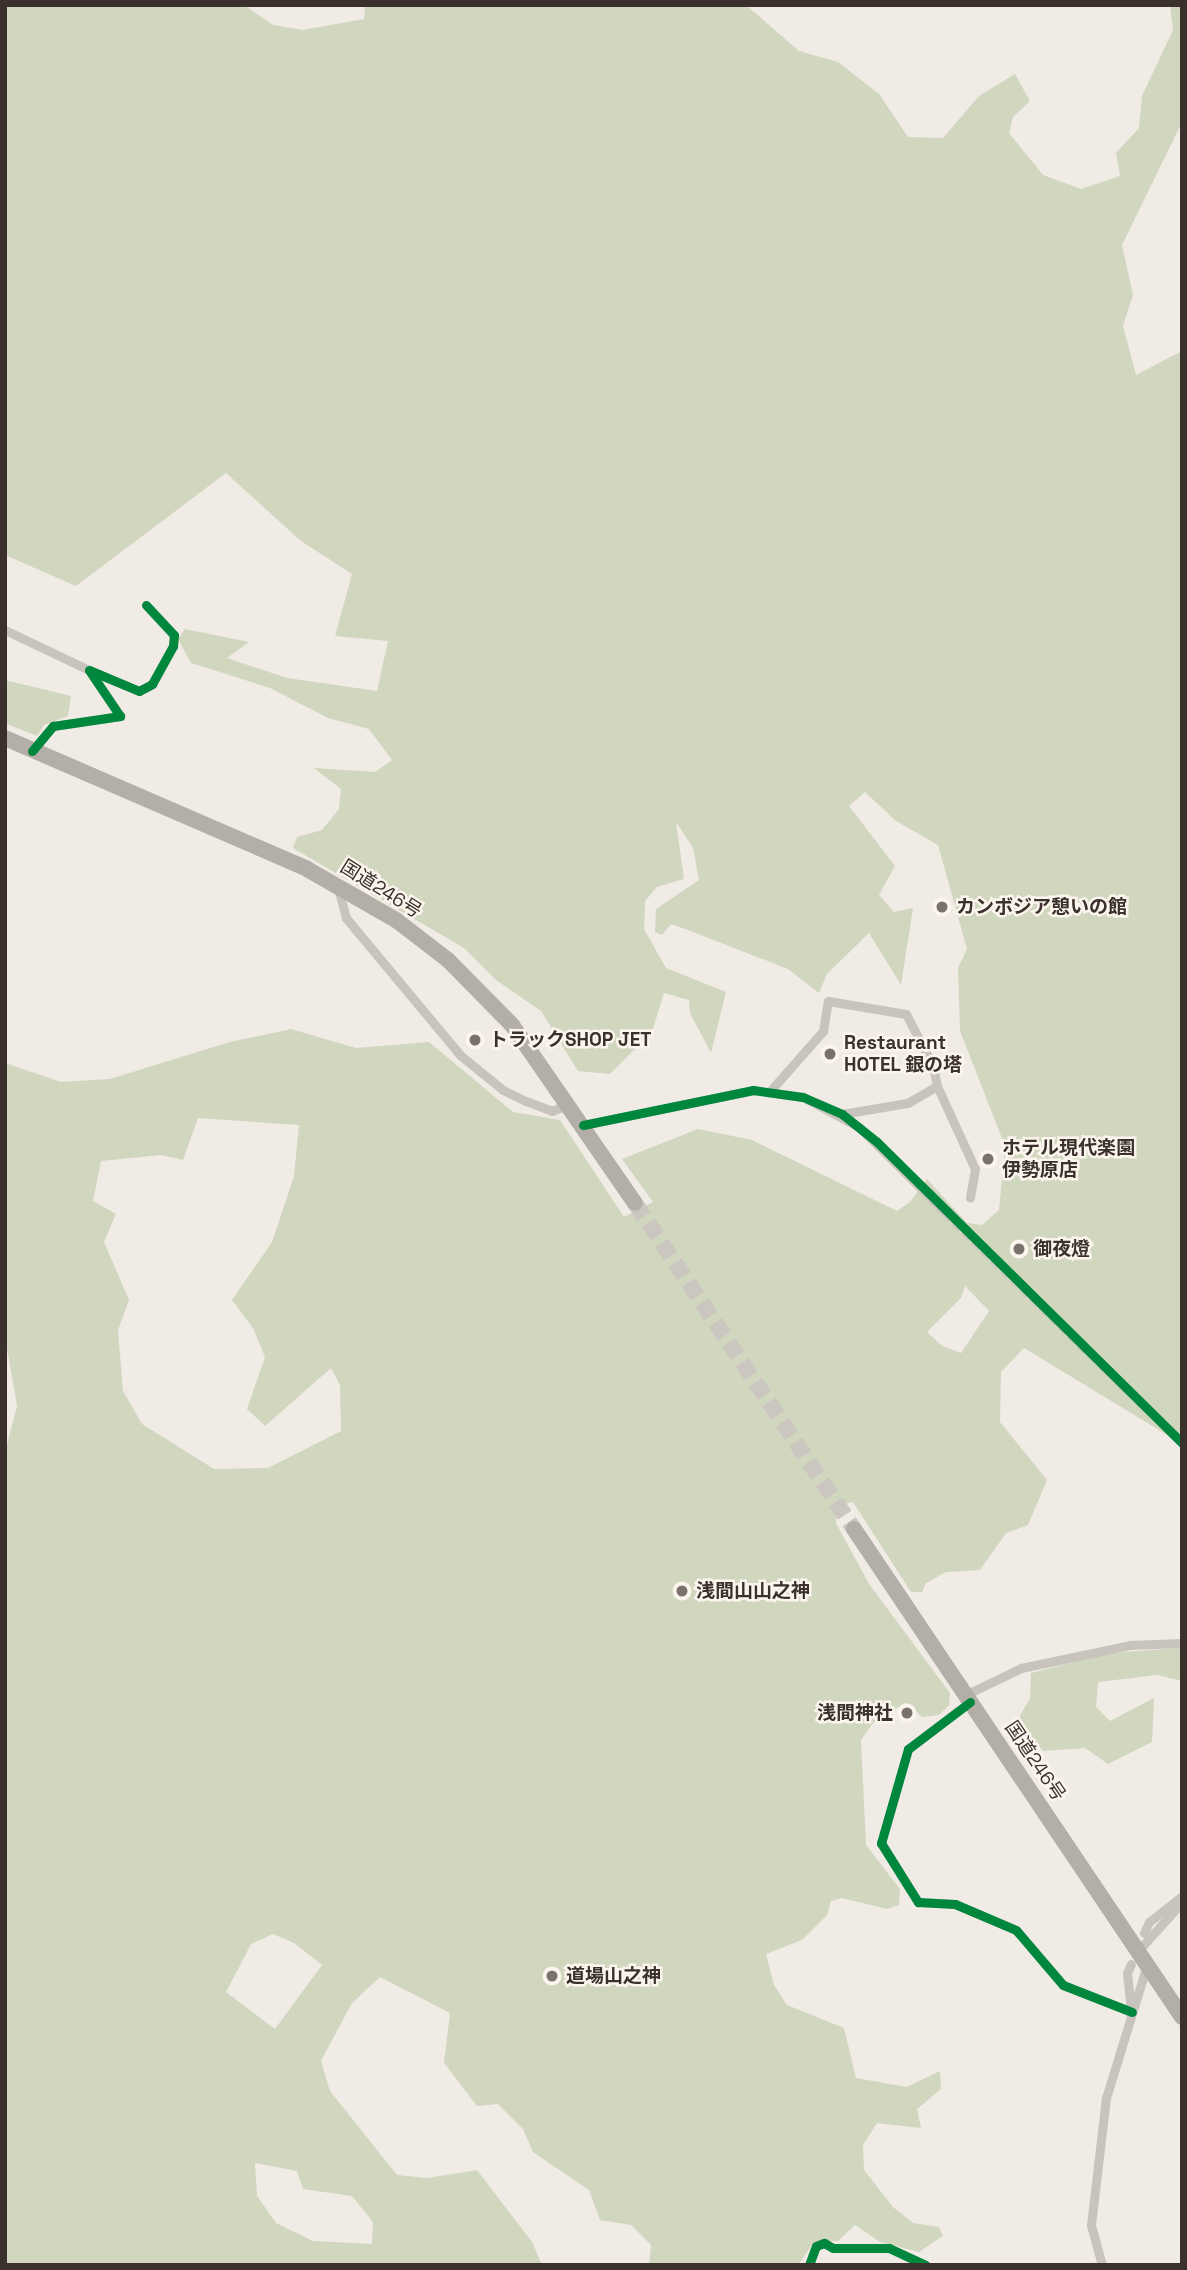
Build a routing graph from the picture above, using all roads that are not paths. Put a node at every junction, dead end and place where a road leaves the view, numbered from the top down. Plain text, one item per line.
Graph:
1 (146, 605) dead end
2 (5, 630) edge
3 (89, 670) junction
4 (5, 738) edge
5 (32, 751) junction
6 (337, 884) junction
7 (937, 1086) junction
8 (771, 1090) junction
9 (569, 1104) junction
10 (842, 1114) junction
11 (583, 1125) junction
12 (970, 1198) dead end
13 (635, 1203) tunnel mouth
14 (945, 1212) tunnel mouth
15 (1108, 1371) tunnel mouth
16 (1182, 1443) edge
17 (854, 1529) tunnel mouth
18 (1182, 1643) edge
19 (967, 1699) junction
20 (1182, 1896) edge
21 (1182, 1902) edge
22 (1144, 1933) dead end
23 (1139, 1960) junction
24 (1132, 2012) junction
25 (1182, 2017) edge
26 (923, 2264) edge
27 (809, 2265) edge
28 (1102, 2265) edge

1 - 3 street
2 - 3 street
3 - 5 street
4 - 5 highway, 国道246号
5 - 6 highway, 国道246号
6 - 9 highway, 国道246号
6 - 9 street
7 - 8 street
7 - 10 street
7 - 12 street
8 - 10 street
8 - 11 street
9 - 11 highway, 国道246号
10 - 14 street
11 - 13 highway, 国道246号
15 - 16 street
17 - 19 highway, 国道246号
18 - 19 street
19 - 23 highway, 国道246号
19 - 24 street
20 - 22 street
21 - 23 street
23 - 24 street
23 - 24 street
23 - 25 highway, 国道246号
24 - 28 street
26 - 27 street

